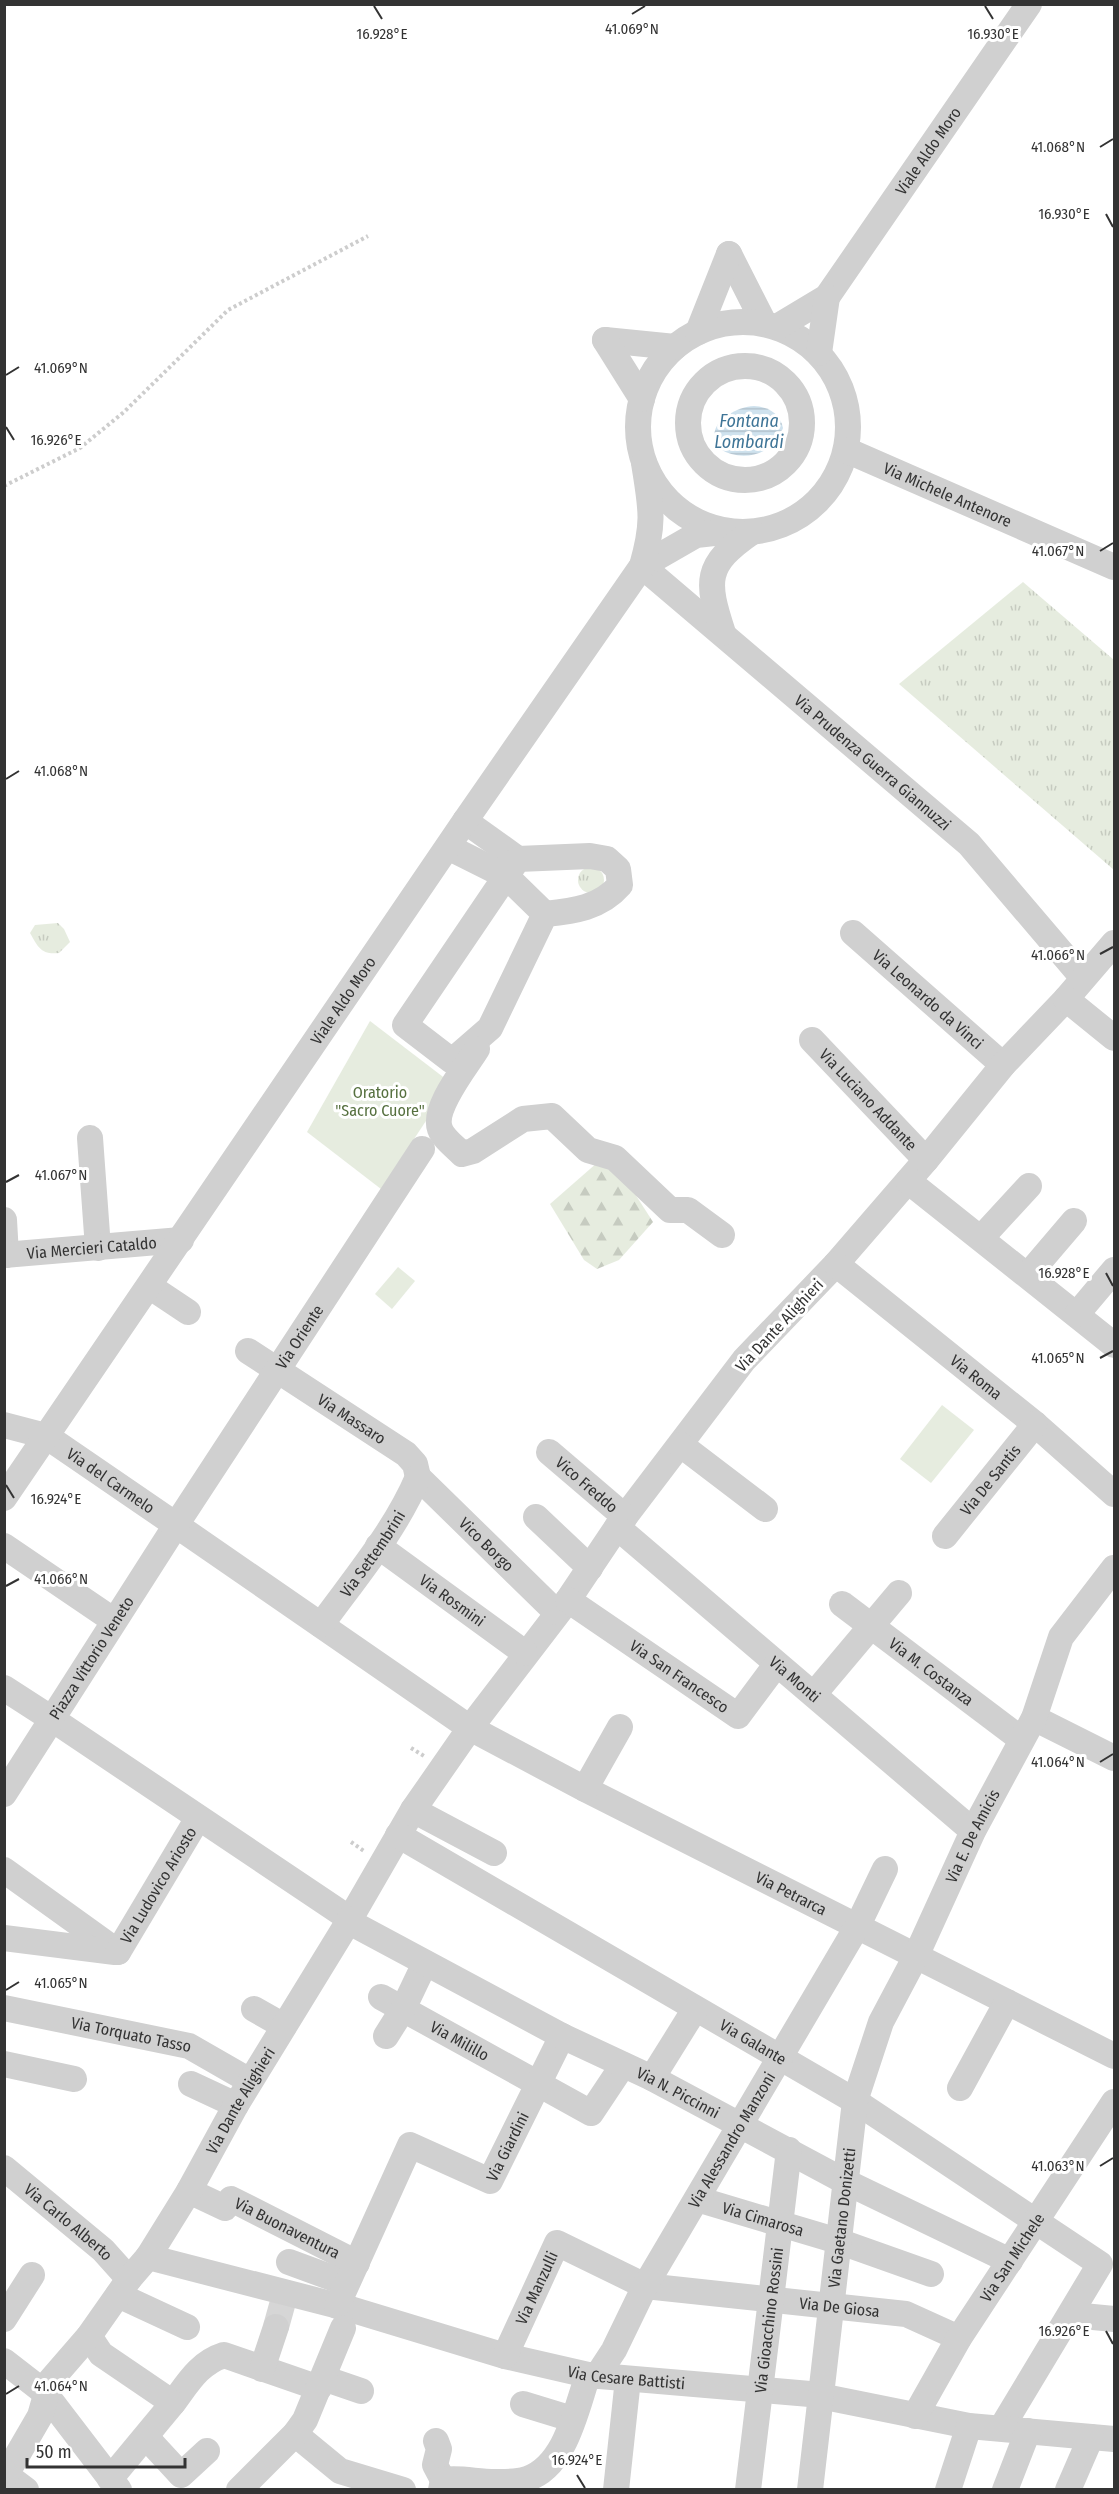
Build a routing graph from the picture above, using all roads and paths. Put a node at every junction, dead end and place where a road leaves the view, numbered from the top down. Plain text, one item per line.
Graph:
1 (1029, 4) edge
2 (368, 236) dead end
3 (826, 297) junction
4 (770, 325) junction
5 (698, 332) junction
6 (675, 347) junction
7 (819, 353) junction
8 (642, 399) junction
9 (802, 416) joint
10 (846, 450) junction
11 (644, 463) junction
12 (4, 486) edge
13 (740, 532) junction
14 (642, 566) junction
15 (1114, 567) edge
16 (723, 633) junction
17 (465, 821) junction
18 (448, 847) junction
19 (512, 868) junction
20 (545, 914) junction
21 (853, 933) dead end
22 (1114, 944) edge
23 (1083, 978) junction
24 (1066, 999) junction
25 (490, 1028) junction
26 (1114, 1038) edge
27 (812, 1040) dead end
28 (1003, 1065) junction
29 (90, 1138) dead end
30 (422, 1149) dead end
31 (926, 1160) junction
32 (908, 1180) junction
33 (1029, 1186) dead end
34 (4, 1220) edge
35 (1074, 1221) dead end
36 (722, 1235) dead end
37 (981, 1237) junction
38 (181, 1240) junction
39 (98, 1248) junction
40 (5, 1255) edge
41 (836, 1264) junction
42 (1114, 1270) edge
43 (1028, 1275) junction
44 (149, 1286) junction
45 (188, 1312) dead end
46 (1077, 1314) junction
47 (1114, 1345) edge
48 (248, 1351) dead end
49 (276, 1370) junction
50 (1035, 1424) junction
51 (4, 1425) edge
52 (46, 1436) junction
53 (681, 1444) junction
54 (549, 1452) dead end
55 (418, 1477) junction
56 (1114, 1494) edge
57 (4, 1498) edge
58 (765, 1509) dead end
59 (536, 1517) dead end
60 (621, 1522) junction
61 (176, 1525) junction
62 (945, 1536) dead end
63 (4, 1546) edge
64 (378, 1546) junction
65 (590, 1568) junction
66 (1114, 1568) edge
67 (899, 1593) dead end
68 (842, 1604) dead end
69 (562, 1606) junction
70 (113, 1620) junction
71 (321, 1625) junction
72 (871, 1627) junction
73 (525, 1653) junction
74 (776, 1665) junction
75 (4, 1688) edge
76 (814, 1694) junction
77 (1034, 1718) junction
78 (52, 1719) junction
79 (620, 1727) dead end
80 (470, 1728) junction
81 (1021, 1739) junction
82 (1114, 1758) edge
83 (585, 1789) junction
84 (4, 1794) edge
85 (413, 1810) junction
86 (198, 1818) junction
87 (973, 1831) junction
88 (398, 1835) junction
89 (494, 1853) dead end
90 (885, 1869) dead end
91 (4, 1870) edge
92 (350, 1919) junction
93 (858, 1925) junction
94 (4, 1938) edge
95 (118, 1952) junction
96 (916, 1956) junction
97 (425, 1963) junction
98 (1007, 2002) junction
99 (392, 2003) junction
100 (4, 2008) edge
101 (254, 2009) dead end
102 (695, 2009) junction
103 (284, 2026) junction
104 (386, 2036) dead end
105 (562, 2036) junction
106 (779, 2056) junction
107 (1114, 2056) edge
108 (4, 2064) edge
109 (623, 2065) junction
110 (652, 2078) junction
111 (74, 2079) dead end
112 (250, 2081) junction
113 (539, 2083) junction
114 (191, 2084) dead end
115 (960, 2088) dead end
116 (855, 2101) junction
117 (1114, 2102) edge
118 (236, 2105) junction
119 (741, 2124) junction
120 (789, 2150) junction
121 (4, 2168) edge
122 (846, 2181) junction
123 (189, 2191) junction
124 (697, 2199) junction
125 (1034, 2221) junction
126 (779, 2222) junction
127 (838, 2241) junction
128 (148, 2257) junction
129 (1010, 2261) junction
130 (289, 2262) dead end
131 (930, 2274) dead end
132 (32, 2275) dead end
133 (645, 2286) junction
134 (123, 2287) junction
135 (770, 2298) junction
136 (347, 2301) junction
137 (832, 2306) junction
138 (1072, 2315) junction
139 (4, 2319) edge
140 (1114, 2319) edge
141 (187, 2327) dead end
142 (276, 2327) tunnel mouth
143 (89, 2336) junction
144 (959, 2338) junction
145 (614, 2350) junction
146 (505, 2356) junction
147 (4, 2361) edge
148 (262, 2369) junction
149 (593, 2375) junction
150 (627, 2379) junction
151 (321, 2383) junction
152 (760, 2390) junction
153 (361, 2391) dead end
154 (44, 2392) junction
155 (820, 2395) junction
156 (173, 2403) junction
157 (523, 2404) dead end
158 (915, 2416) junction
159 (572, 2419) junction
160 (969, 2426) junction
161 (1002, 2427) junction
162 (1028, 2431) junction
163 (295, 2434) junction
164 (146, 2437) junction
165 (1103, 2438) edge
166 (436, 2441) dead end
167 (207, 2451) dead end
168 (12, 2481) edge
169 (114, 2484) edge
170 (442, 2485) edge
171 (525, 2485) edge
172 (239, 2490) edge
173 (403, 2490) edge
174 (616, 2490) edge
175 (748, 2490) edge
176 (810, 2490) edge
177 (948, 2490) edge
178 (1005, 2490) edge
179 (1068, 2490) edge

1 - 3 street, Viale Aldo Moro
2 - 12 path
3 - 4 street, Viale Aldo Moro
3 - 7 street, Viale Aldo Moro
4 - 5 street
4 - 5 street
4 - 7 street, Viale Aldo Moro
5 - 6 street
6 - 8 street
6 - 8 street
7 - 10 street, Viale Aldo Moro
8 - 11 street
9 - 9 street
10 - 13 street, Viale Aldo Moro
10 - 15 street, Via Michele Antenore
11 - 13 street
11 - 14 street, Viale Aldo Moro
13 - 14 street, Viale Aldo Moro
13 - 16 street
14 - 16 street, Via Prudenza Guerra Giannuzzi
14 - 17 street, Viale Aldo Moro
16 - 23 street, Via Prudenza Guerra Giannuzzi
17 - 18 street, Viale Aldo Moro
17 - 19 street
18 - 19 street
18 - 38 street, Viale Aldo Moro
19 - 20 street
19 - 20 street
19 - 25 street
20 - 25 street
21 - 28 street, Via Leonardo da Vinci
22 - 23 street, Via Dante Alighieri
23 - 24 street, Via Dante Alighieri
24 - 26 street
24 - 28 street, Via Dante Alighieri
25 - 36 street
27 - 31 street, Via Luciano Addante
28 - 31 street, Via Dante Alighieri
29 - 39 street
30 - 49 street, Via Oriente
31 - 32 street, Via Dante Alighieri
32 - 37 street
32 - 41 street, Via Dante Alighieri
33 - 37 street
34 - 40 street
35 - 43 street
37 - 43 street
38 - 39 street, Via Mercieri Cataldo
38 - 44 street, Viale Aldo Moro
39 - 40 street, Via Mercieri Cataldo
41 - 50 street, Via Roma
41 - 53 street, Via Dante Alighieri
42 - 46 street
43 - 46 street
44 - 45 street
44 - 52 street, Viale Aldo Moro
46 - 47 street
48 - 49 street, Via Massaro
49 - 55 street, Via Massaro
49 - 61 street, Via Oriente
50 - 56 street, Via Roma
50 - 62 street, Via De Santis
51 - 52 street, Via del Carmelo
52 - 57 street, Viale Aldo Moro
52 - 61 street, Via del Carmelo
53 - 58 street
53 - 60 street, Via Dante Alighieri
54 - 60 street, Vico Freddo
55 - 64 street, Via Settembrini
55 - 69 street, Vico Borgo
59 - 65 street
60 - 65 street, Via Dante Alighieri
60 - 74 street, Via Monti
61 - 70 street, Piazza Vittorio Veneto
61 - 71 street
63 - 70 street
64 - 71 street, Via Settembrini
64 - 73 street, Via Rosmini
65 - 69 street, Via Dante Alighieri
66 - 77 street, Via E. De Amicis
67 - 72 street
68 - 72 street, Via M. Costanza
69 - 73 street, Via Dante Alighieri
69 - 74 street, Via San Francesco
70 - 78 street, Piazza Vittorio Veneto
71 - 80 street
72 - 76 street
72 - 81 street, Via M. Costanza
73 - 80 street, Via Dante Alighieri
74 - 76 street, Via Monti
75 - 78 street
76 - 87 street, Via Monti
77 - 81 street, Via E. De Amicis
77 - 82 street
78 - 84 street
78 - 86 street, Piazza Vittorio Veneto
79 - 83 street
80 - 83 street, Via Petrarca
80 - 85 street
81 - 87 street, Via E. De Amicis
83 - 93 street, Via Petrarca
85 - 88 street
85 - 89 street
86 - 92 street, Piazza Vittorio Veneto
86 - 95 street, Via Ludovico Ariosto
87 - 96 street, Via E. De Amicis
88 - 92 street
88 - 102 street, Via Galante
90 - 93 street, Via Alessandro Manzoni
91 - 95 street
92 - 97 street, Via N. Piccinni
92 - 103 street, Via Dante Alighieri
93 - 96 street, Via Petrarca
93 - 106 street, Via Alessandro Manzoni
94 - 95 street
96 - 98 street, Via Petrarca
96 - 116 street, Via Gaetano Donizetti
97 - 99 street
97 - 105 street, Via N. Piccinni
98 - 107 street, Via Petrarca
98 - 115 street
99 - 104 street
99 - 113 street, Via Milillo
100 - 112 street, Via Torquato Tasso
101 - 103 street
102 - 106 street, Via Galante
102 - 110 street
103 - 112 street, Via Dante Alighieri
105 - 109 street, Via N. Piccinni
105 - 113 street, Via Giardini
106 - 116 street, Via Galante
106 - 119 street, Via Alessandro Manzoni
108 - 111 street
109 - 110 street, Via N. Piccinni
109 - 113 street, Via Milillo
110 - 119 street, Via N. Piccinni
112 - 118 street, Via Dante Alighieri
113 - 136 street, Via Giardini
114 - 118 street
116 - 122 street, Via Gaetano Donizetti
116 - 125 street, Via Galante
117 - 125 street, Via San Michele
118 - 123 street, Via Dante Alighieri
119 - 120 street, Via N. Piccinni
119 - 124 street, Via Alessandro Manzoni
120 - 122 street, Via N. Piccinni
120 - 126 street, Via Gioacchino Rossini
121 - 134 street, Via Carlo Alberto
122 - 127 street, Via Gaetano Donizetti
122 - 129 street, Via N. Piccinni
123 - 128 street, Via Dante Alighieri
123 - 136 street, Via Buonaventura
124 - 126 street, Via Cimarosa
124 - 133 street, Via Alessandro Manzoni
125 - 129 street, Via San Michele
125 - 138 street, Via Galante
126 - 127 street, Via Cimarosa
126 - 135 street, Via Gioacchino Rossini
127 - 131 street, Via Cimarosa
127 - 137 street, Via Gaetano Donizetti
128 - 134 street, Via Dante Alighieri
128 - 136 street, Via Cesare Battisti
129 - 144 street, Via San Michele
130 - 136 street
132 - 139 street
133 - 135 street, Via De Giosa
133 - 145 street, Via Alessandro Manzoni
133 - 146 street, Via Manzulli
134 - 141 street
134 - 143 street, Via Dante Alighieri
135 - 137 street, Via De Giosa
135 - 152 street, Via Gioacchino Rossini
136 - 146 street, Via Cesare Battisti
136 - 151 street
137 - 144 street, Via De Giosa
137 - 155 street, Via Gaetano Donizetti
138 - 140 street
138 - 161 street
142 - 148 street
143 - 154 street, Via Dante Alighieri
143 - 156 street
144 - 158 street, Via San Michele
145 - 149 street, Via Alessandro Manzoni
145 - 150 street
146 - 149 street, Via Cesare Battisti
147 - 154 street
148 - 151 street
148 - 156 street
149 - 150 street, Via Cesare Battisti
149 - 159 street, Via Alessandro Manzoni
150 - 152 street, Via Cesare Battisti
150 - 174 street
151 - 153 street
151 - 163 street
152 - 155 street, Via Cesare Battisti
152 - 175 street, Via Gioacchino Rossini
154 - 168 street
154 - 169 street
155 - 158 street, Via Cesare Battisti
155 - 176 street, Via Gaetano Donizetti
156 - 164 street
157 - 159 street
158 - 160 street, Via Cesare Battisti
159 - 171 street, Via Alessandro Manzoni
160 - 161 street, Via Cesare Battisti
160 - 177 street
161 - 162 street, Via Cesare Battisti
162 - 165 street, Via Cesare Battisti
162 - 178 street
163 - 172 street
163 - 173 street
164 - 167 street
164 - 169 street
165 - 179 street
166 - 170 street
170 - 171 street

